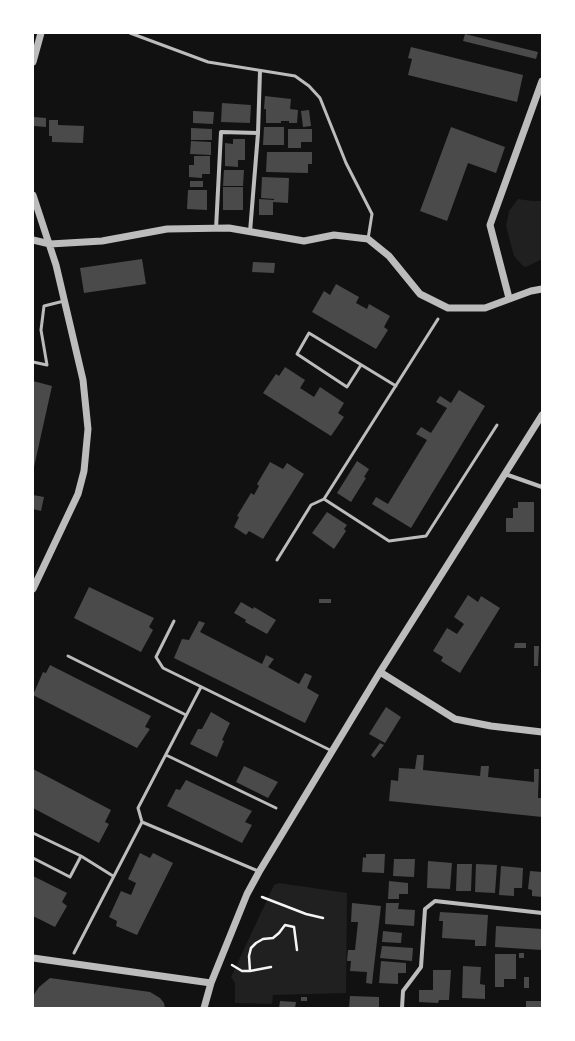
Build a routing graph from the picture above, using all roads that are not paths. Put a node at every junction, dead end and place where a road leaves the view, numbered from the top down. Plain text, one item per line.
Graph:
1 (41, 33) edge
2 (130, 33) edge
3 (33, 62) edge
4 (260, 71) junction
5 (542, 81) edge
6 (258, 133) junction
7 (33, 195) edge
8 (216, 229) junction
9 (250, 232) junction
10 (368, 239) junction
11 (33, 240) edge
12 (50, 244) junction
13 (542, 289) edge
14 (509, 298) junction
15 (64, 301) junction
16 (438, 319) dead end
17 (33, 362) edge
18 (361, 365) junction
19 (396, 386) junction
20 (542, 415) edge
21 (497, 425) dead end
22 (505, 474) junction
23 (542, 487) edge
24 (324, 499) junction
25 (277, 560) dead end
26 (33, 589) edge
27 (174, 621) dead end
28 (68, 656) dead end
29 (380, 672) junction
30 (200, 687) junction
31 (186, 715) junction
32 (542, 732) edge
33 (332, 751) junction
34 (166, 754) junction
35 (276, 808) dead end
36 (142, 822) junction
37 (33, 832) edge
38 (81, 856) junction
39 (33, 858) edge
40 (260, 872) junction
41 (113, 876) junction
42 (542, 913) edge
43 (74, 953) dead end
44 (33, 958) edge
45 (211, 983) junction
46 (204, 1008) edge
47 (402, 1008) edge

1 - 3 street
2 - 4 lane
4 - 6 street
4 - 10 lane
5 - 14 street
6 - 8 street
6 - 9 street
7 - 12 street
8 - 9 street
8 - 12 street
9 - 10 street
10 - 14 street
11 - 12 street
12 - 15 street
13 - 14 street
15 - 17 lane
15 - 26 street
16 - 19 lane
18 - 18 lane
18 - 19 lane
19 - 24 lane
20 - 22 street
21 - 24 lane
22 - 23 street
22 - 29 street
24 - 25 lane
27 - 30 lane
28 - 31 lane
29 - 32 street
29 - 33 street
30 - 31 lane
30 - 33 lane
31 - 34 lane
33 - 40 street
34 - 35 lane
34 - 36 lane
36 - 40 lane
36 - 41 lane
37 - 38 lane
38 - 39 lane
38 - 41 lane
40 - 45 street
41 - 43 lane
42 - 47 street
44 - 45 street
45 - 46 street

